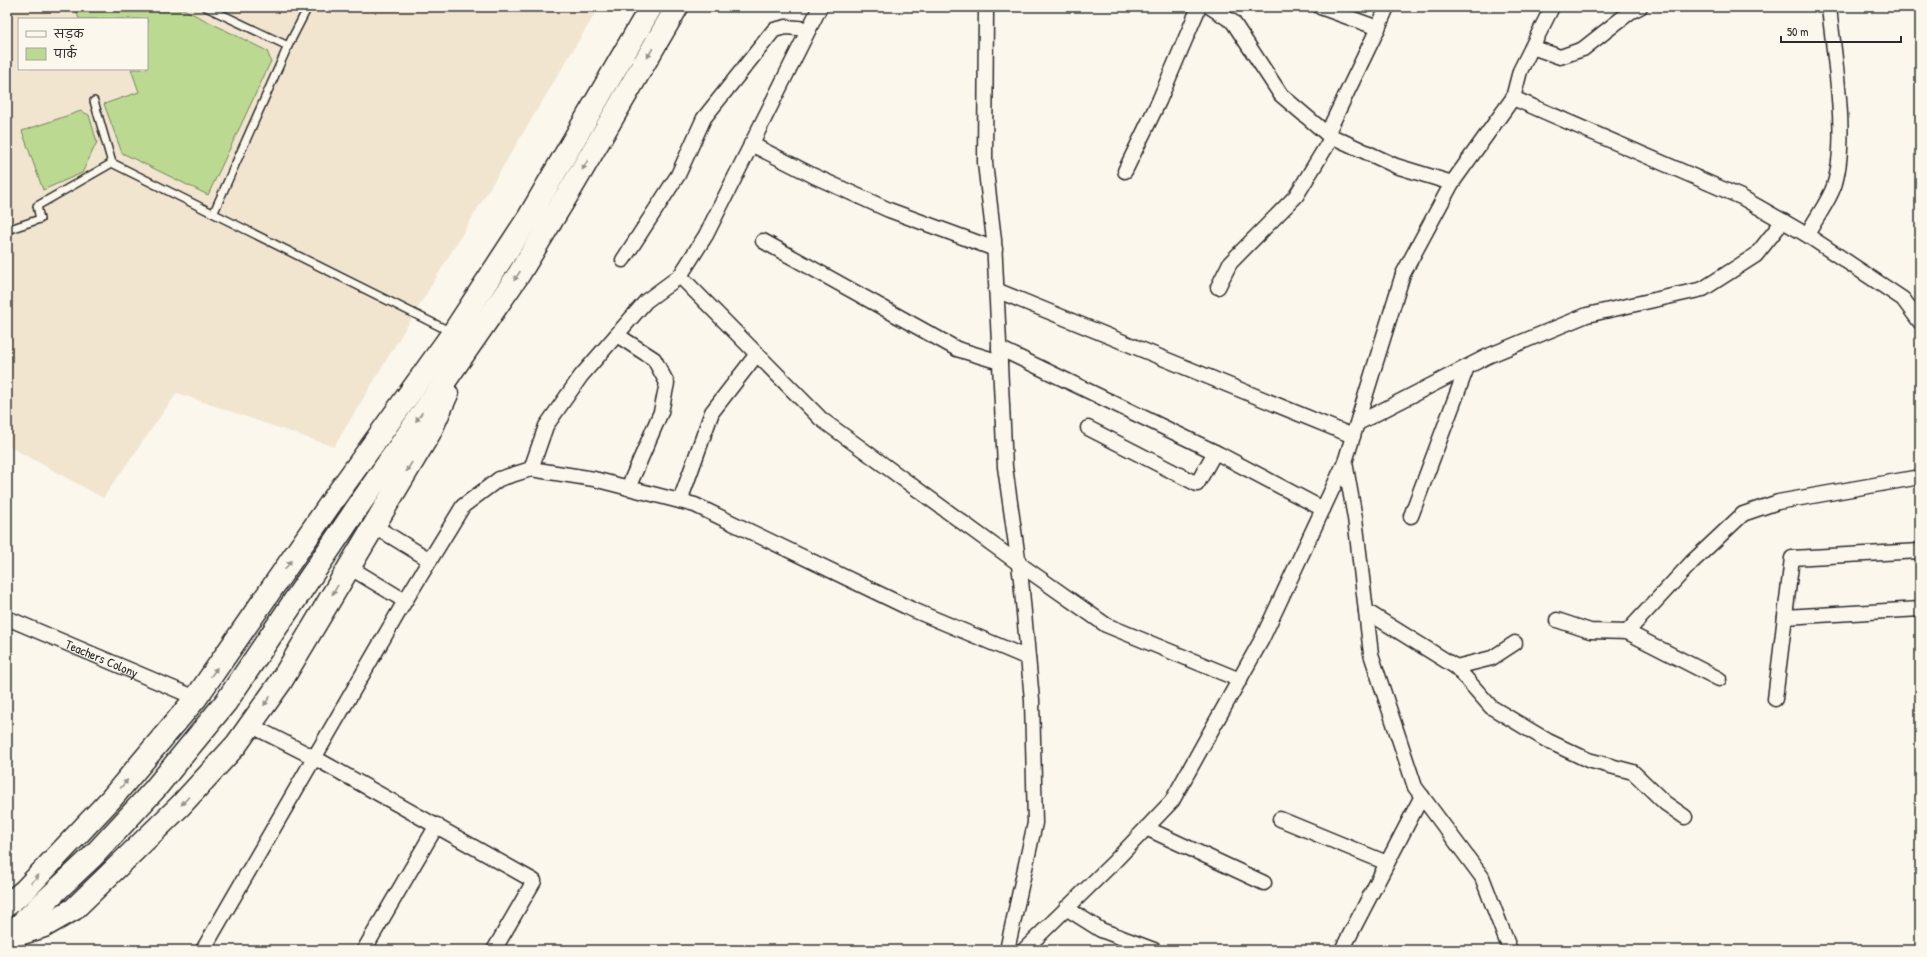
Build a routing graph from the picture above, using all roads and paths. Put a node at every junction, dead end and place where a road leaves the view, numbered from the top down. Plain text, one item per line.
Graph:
1 (206, 7) edge
2 (308, 7) edge
3 (677, 7) edge
4 (820, 7) edge
5 (986, 7) edge
6 (1199, 7) edge
7 (1210, 7) edge
8 (1320, 7) edge
9 (1386, 7) edge
10 (1552, 7) edge
11 (1640, 7) edge
12 (1829, 7) edge
13 (647, 15) edge
14 (1378, 28) junction
15 (809, 29) junction
16 (662, 34) junction
17 (288, 46) junction
18 (1532, 47) junction
19 (1513, 98) junction
20 (94, 101) dead end
21 (1329, 136) junction
22 (751, 144) junction
23 (112, 163) junction
24 (1125, 171) dead end
25 (1452, 184) junction
26 (214, 212) junction
27 (1783, 221) junction
28 (7, 230) edge
29 (1807, 235) junction
30 (763, 241) dead end
31 (994, 249) junction
32 (623, 260) dead end
33 (680, 276) junction
34 (1218, 288) dead end
35 (996, 290) junction
36 (1915, 310) edge
37 (1920, 322) edge
38 (617, 335) junction
39 (461, 338) junction
40 (999, 348) junction
41 (757, 354) junction
42 (1000, 362) junction
43 (1467, 367) junction
44 (1358, 423) junction
45 (1088, 428) dead end
46 (1354, 436) junction
47 (1215, 452) junction
48 (1346, 462) junction
49 (531, 469) junction
50 (1920, 477) edge
51 (628, 488) junction
52 (680, 501) junction
53 (1323, 509) junction
54 (1411, 516) dead end
55 (374, 526) junction
56 (1920, 551) edge
57 (430, 560) junction
58 (1018, 563) junction
59 (349, 567) junction
60 (405, 601) junction
61 (1920, 609) edge
62 (1366, 611) junction
63 (1785, 617) junction
64 (7, 618) edge
65 (1557, 620) dead end
66 (1627, 632) junction
67 (1515, 643) dead end
68 (1028, 658) junction
69 (1456, 667) junction
70 (1719, 679) dead end
71 (1240, 680) junction
72 (196, 698) junction
73 (1775, 699) dead end
74 (250, 725) junction
75 (315, 758) junction
76 (1422, 796) junction
77 (1685, 817) dead end
78 (1280, 818) dead end
79 (437, 825) junction
80 (1146, 828) junction
81 (1388, 863) junction
82 (1264, 882) dead end
83 (7, 905) edge
84 (1066, 908) junction
85 (7, 937) edge
86 (203, 950) edge
87 (364, 950) edge
88 (494, 950) edge
89 (1007, 950) edge
90 (1024, 950) edge
91 (1154, 950) edge
92 (1342, 950) edge
93 (1510, 950) edge

1 - 17 lane
2 - 17 lane
3 - 16 highway
4 - 15 street
5 - 31 street
6 - 24 street
7 - 21 street
8 - 14 street
9 - 14 street
10 - 18 street
11 - 18 street
12 - 29 street
13 - 16 highway
13 - 39 highway
14 - 21 street
15 - 22 street
15 - 32 street
16 -> 39 highway
17 - 26 lane
18 - 19 street
19 - 25 street
19 - 27 street
20 - 23 lane
21 - 25 street
21 - 34 street
22 - 31 street
22 - 33 street
23 - 26 lane
23 - 28 lane
25 - 44 street
26 - 39 lane
27 - 29 street
27 - 43 street
29 - 36 street
30 - 42 street
31 - 35 street
33 - 38 street
33 - 41 street
35 - 40 street
35 - 46 street
36 - 37 street
38 - 49 street
38 - 51 street
39 -> 55 highway
72 -> 39 highway
39 -> 85 highway
40 - 42 street
40 - 47 street
41 - 52 street
41 - 58 street
42 - 58 street
43 - 44 street
43 - 54 street
44 - 46 street
45 - 47 street
46 - 48 street
47 - 53 street
48 - 53 street
48 - 62 street
49 - 51 street
49 - 57 street
50 - 66 street
51 - 52 street
52 - 68 street
53 - 71 street
55 - 57 street
55 - 59 highway
56 - 63 street
57 - 60 street
58 - 68 street
58 - 71 street
59 - 60 street
59 -> 74 highway
60 - 75 street
61 - 63 street
62 - 69 street
62 - 76 street
63 - 73 street
64 - 72 street, Teachers Colony
65 - 66 street
66 - 70 street
67 - 69 street
68 - 89 street
69 - 77 street
71 - 80 street
83 -> 72 highway
74 - 75 street
74 -> 85 highway
75 - 79 street
75 - 86 street
76 - 81 street
76 - 93 street
78 - 81 street
79 - 87 street
79 - 88 street
80 - 82 street
80 - 84 street
81 - 92 street
84 - 90 street
84 - 91 street

